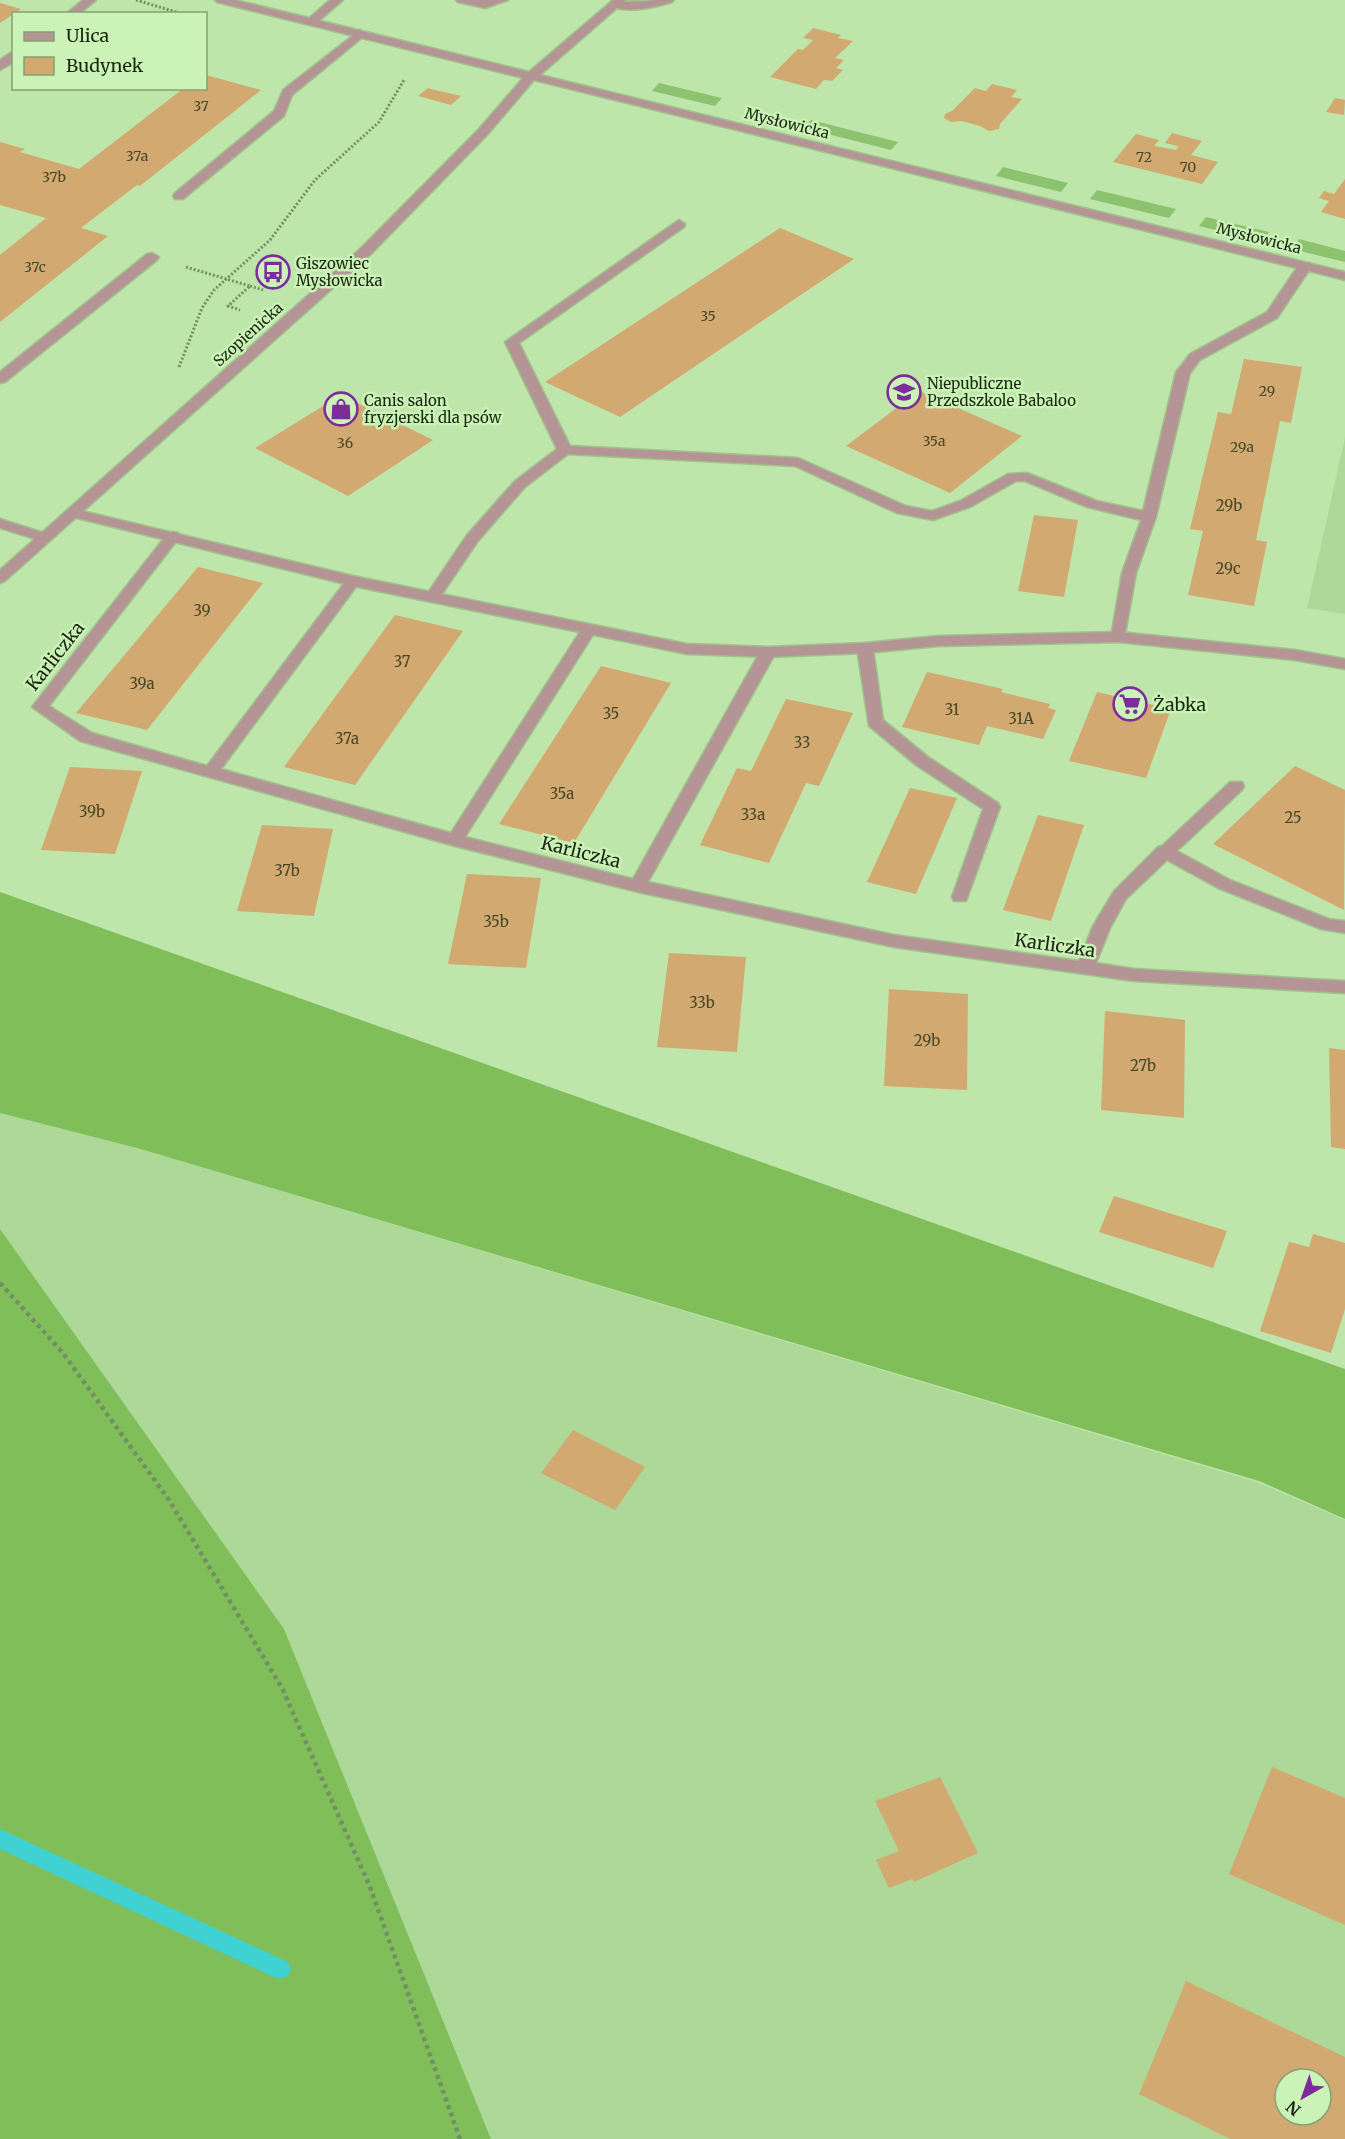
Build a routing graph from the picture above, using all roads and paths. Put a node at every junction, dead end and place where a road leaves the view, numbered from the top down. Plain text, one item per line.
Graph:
1 (90, 0) edge
2 (136, 0) edge
3 (221, 0) edge
4 (337, 0) edge
5 (462, 0) edge
6 (502, 0) edge
7 (668, 0) edge
8 (617, 2) edge
9 (74, 12) edge
10 (176, 12) edge
11 (311, 22) junction
12 (360, 34) junction
13 (407, 76) dead end
14 (531, 76) junction
15 (179, 196) dead end
16 (679, 224) dead end
17 (152, 257) joint
18 (1305, 266) junction
19 (1345, 276) edge
20 (225, 279) junction
21 (250, 286) junction
22 (263, 290) dead end
23 (240, 310) dead end
24 (177, 372) dead end
25 (0, 379) edge
26 (565, 450) junction
27 (74, 513) junction
28 (1149, 517) junction
29 (0, 523) edge
30 (173, 536) junction
31 (45, 538) junction
32 (0, 578) edge
33 (353, 581) junction
34 (433, 597) junction
35 (588, 630) junction
36 (1119, 637) junction
37 (865, 648) junction
38 (768, 652) junction
39 (1345, 664) edge
40 (211, 772) junction
41 (1236, 786) dead end
42 (455, 840) junction
43 (1164, 851) junction
44 (638, 886) junction
45 (960, 897) dead end
46 (1345, 927) edge
47 (1085, 968) junction
48 (1345, 987) edge
49 (0, 1283) edge
50 (460, 2139) edge

1 - 9 street
2 - 10 path
3 - 11 street, Mysłowicka
4 - 11 street
5 - 6 street
7 - 8 street
8 - 14 street, Szopienicka
11 - 12 street, Mysłowicka
12 - 14 street, Mysłowicka
12 - 15 street
13 - 20 path
14 - 18 street, Mysłowicka
14 - 27 street, Szopienicka
16 - 26 street
17 - 20 path
17 - 25 street
18 - 19 street, Mysłowicka
18 - 28 street
20 - 21 path
20 - 24 path
21 - 22 path
21 - 23 path
26 - 28 street
26 - 34 street
27 - 30 street
27 - 31 street, Szopienicka
28 - 36 street
29 - 31 street
30 - 33 street
30 - 40 street, Karliczka
31 - 32 street, Szopienicka
33 - 34 street
33 - 40 street
34 - 35 street
35 - 38 street
35 - 42 street
36 - 37 street
36 - 39 street
37 - 38 street
37 - 45 street
38 - 44 street
40 - 42 street, Karliczka
41 - 43 street
42 - 44 street, Karliczka
43 - 46 street
43 - 47 street
44 - 47 street, Karliczka
47 - 48 street, Karliczka
49 - 50 path

